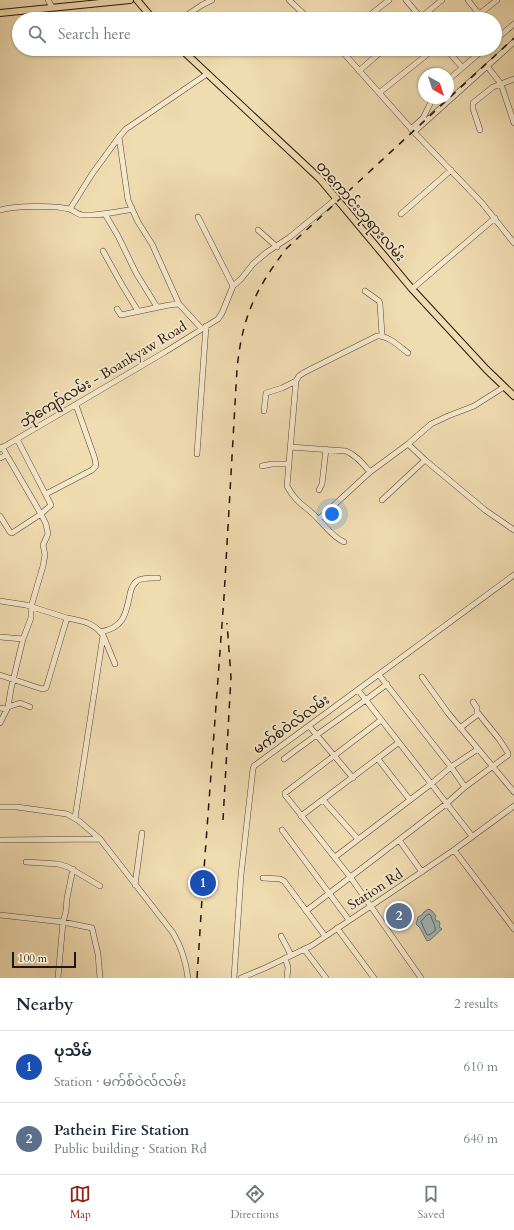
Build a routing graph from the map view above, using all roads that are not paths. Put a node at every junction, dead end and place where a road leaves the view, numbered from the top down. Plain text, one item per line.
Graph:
1 (48, 0) edge
2 (130, 0) edge
3 (137, 0) edge
4 (212, 0) edge
5 (289, 0) edge
6 (389, 0) edge
7 (406, 0) edge
8 (442, 0) edge
9 (468, 0) edge
10 (497, 0) edge
11 (200, 2) edge
12 (52, 7) junction
13 (146, 12) edge
14 (189, 12) edge
15 (302, 12) edge
16 (374, 12) edge
17 (415, 12) edge
18 (427, 12) edge
19 (477, 12) edge
20 (482, 12) edge
21 (0, 13) edge
22 (514, 24) edge
23 (502, 33) edge
24 (514, 42) edge
25 (502, 53) edge
26 (189, 56) edge
27 (346, 56) edge
28 (376, 56) edge
29 (425, 56) edge
30 (452, 56) edge
31 (475, 56) edge
32 (498, 56) edge
33 (487, 66) junction
34 (462, 67) junction
35 (359, 71) junction
36 (207, 74) junction
37 (454, 74) edge
38 (514, 79) edge
39 (501, 84) junction
40 (379, 93) junction
41 (430, 104) edge
42 (514, 123) edge
43 (480, 130) dead end
44 (412, 131) junction
45 (119, 137) junction
46 (451, 170) junction
47 (336, 199) junction
48 (132, 208) junction
49 (70, 209) junction
50 (0, 210) edge
51 (105, 214) junction
52 (401, 214) dead end
53 (198, 217) dead end
54 (495, 218) junction
55 (258, 230) dead end
56 (514, 243) edge
57 (277, 247) junction
58 (103, 251) dead end
59 (233, 286) junction
60 (412, 289) junction
61 (365, 291) dead end
62 (179, 304) junction
63 (157, 308) junction
64 (116, 309) dead end
65 (138, 311) junction
66 (204, 328) junction
67 (382, 336) junction
68 (408, 353) dead end
69 (296, 381) junction
70 (504, 387) junction
71 (514, 396) edge
72 (76, 405) junction
73 (264, 412) dead end
74 (17, 439) junction
75 (408, 444) junction
76 (290, 447) junction
77 (1, 448) edge
78 (326, 449) junction
79 (197, 454) dead end
80 (6, 455) junction
81 (0, 458) edge
82 (425, 460) junction
83 (289, 464) junction
84 (262, 466) dead end
85 (370, 472) junction
86 (320, 490) dead end
87 (46, 494) junction
88 (382, 500) dead end
89 (41, 514) junction
90 (0, 516) edge
91 (318, 519) junction
92 (514, 530) edge
93 (344, 542) dead end
94 (514, 575) edge
95 (158, 578) dead end
96 (0, 601) edge
97 (31, 607) junction
98 (67, 618) junction
99 (102, 634) junction
100 (0, 637) edge
101 (23, 640) junction
102 (115, 664) dead end
103 (0, 675) edge
104 (379, 675) junction
105 (422, 677) dead end
106 (13, 680) junction
107 (387, 684) junction
108 (358, 690) junction
109 (365, 701) junction
110 (473, 702) dead end
111 (30, 707) dead end
112 (0, 708) edge
113 (7, 708) junction
114 (478, 713) junction
115 (381, 720) junction
116 (0, 723) edge
117 (309, 726) junction
118 (460, 728) junction
119 (316, 735) junction
120 (398, 743) junction
121 (478, 749) junction
122 (334, 756) junction
123 (284, 759) dead end
124 (378, 759) junction
125 (451, 766) junction
126 (493, 767) junction
127 (353, 778) junction
128 (431, 784) junction
129 (465, 787) junction
130 (514, 792) edge
131 (323, 800) junction
132 (410, 800) junction
133 (446, 804) junction
134 (514, 806) edge
135 (0, 807) edge
136 (301, 816) junction
137 (75, 818) junction
138 (282, 830) dead end
139 (142, 834) dead end
140 (472, 836) junction
141 (100, 838) junction
142 (358, 839) junction
143 (0, 840) edge
144 (399, 840) junction
145 (454, 850) junction
146 (335, 857) junction
147 (26, 862) dead end
148 (73, 869) junction
149 (422, 872) junction
150 (263, 878) dead end
151 (351, 878) junction
152 (135, 885) junction
153 (100, 886) dead end
154 (330, 894) junction
155 (371, 906) junction
156 (306, 911) junction
157 (0, 914) edge
158 (349, 920) junction
159 (63, 922) junction
160 (337, 928) junction
161 (514, 929) edge
162 (281, 936) dead end
163 (325, 936) junction
164 (304, 949) junction
165 (291, 955) junction
166 (285, 958) junction
167 (58, 978) edge
168 (100, 978) edge
169 (188, 978) edge
170 (234, 978) edge
171 (241, 978) edge
172 (286, 978) edge
173 (326, 978) edge
174 (374, 978) edge
175 (421, 978) edge

1 - 12 street
2 - 12 main road
3 - 13 main road
4 - 11 street
5 - 15 street
6 - 16 street
7 - 17 street
8 - 18 street
9 - 19 street
10 - 20 street
11 - 14 street
12 - 21 main road
22 - 23 street
24 - 25 street
26 - 36 main road, တကောင်းဘုရားလမ်း
27 - 35 street
28 - 35 street
29 - 40 street
30 - 34 street
31 - 34 street
32 - 33 street
33 - 39 street
33 - 44 street
34 - 37 street
35 - 40 street
36 - 45 street
36 - 47 main road, တကောင်းဘုရားလမ်း
38 - 39 street
39 - 42 street
39 - 43 street
40 - 44 street
41 - 44 street
44 - 46 street
45 - 48 street
45 - 49 street
46 - 52 street
46 - 54 street
47 - 57 street
47 - 60 main road, တကောင်းဘုရားလမ်း
48 - 51 street
48 - 62 street
49 - 50 street
49 - 51 street
51 - 63 street
53 - 59 street
54 - 56 street
54 - 60 street
55 - 57 street
57 - 59 street
58 - 65 street
59 - 66 street, ဘုံကျော်လမ်း - Boankyaw Road
60 - 70 main road, တကောင်းဘုရားလမ်း
61 - 67 street
62 - 63 street
62 - 66 street
63 - 65 street
64 - 65 street
66 - 72 street, ဘုံကျော်လမ်း - Boankyaw Road
66 - 79 street
67 - 68 street
67 - 69 street
69 - 73 street
69 - 76 street
70 - 71 main road, တကောင်းဘုရားလမ်း
70 - 75 street
72 - 74 street, ဘုံကျော်လမ်း - Boankyaw Road
72 - 87 street
74 - 77 street, ဘုံကျော်လမ်း - Boankyaw Road
74 - 87 street
75 - 82 street
75 - 85 street
76 - 78 street
76 - 83 street
77 - 80 street
78 - 85 street
78 - 86 street
80 - 81 street
80 - 89 street
82 - 88 street
82 - 92 street
83 - 84 street
83 - 91 street
85 - 91 street
87 - 89 street
89 - 90 street
89 - 97 street
91 - 93 street
94 - 104 street, မက်စ်ဝဲလ်လမ်း
95 - 99 street
96 - 97 street
97 - 98 street
97 - 101 street
98 - 99 street
98 - 106 street
99 - 102 street
99 - 137 street
100 - 101 street
101 - 106 street
103 - 106 street
104 - 107 street
104 - 108 street, မက်စ်ဝဲလ်လမ်း
105 - 118 street
106 - 113 street
107 - 109 street
107 - 125 street
108 - 109 street
108 - 117 street, မက်စ်ဝဲလ်လမ်း
109 - 115 street
109 - 119 street
110 - 114 street
111 - 113 street
112 - 113 street
113 - 116 street
114 - 118 street
114 - 126 street
115 - 120 street
115 - 122 street
117 - 119 street
117 - 170 street, မက်စ်ဝဲလ်လမ်း
118 - 121 street
119 - 122 street
119 - 123 street
120 - 124 street
120 - 128 street
121 - 125 street
121 - 126 street
122 - 127 street
122 - 136 street
124 - 127 street
124 - 132 street
125 - 128 street
125 - 129 street
126 - 129 street
126 - 130 street
127 - 131 street
128 - 132 street
128 - 133 street
129 - 133 street
131 - 136 street
131 - 142 street
132 - 142 street
133 - 140 street
133 - 144 street
134 - 140 street, Station Rd
135 - 137 street
136 - 146 street
137 - 141 street
138 - 154 street
139 - 152 street
140 - 145 street, Station Rd
141 - 143 street
141 - 152 street
142 - 146 street
144 - 149 street
144 - 151 street
145 - 149 street, Station Rd
145 - 161 street
146 - 151 street
147 - 148 street
148 - 153 street
148 - 159 street
149 - 155 street, Station Rd
150 - 156 street
151 - 154 street
151 - 155 street
152 - 169 street
154 - 156 street
154 - 158 street
155 - 158 street, Station Rd
155 - 175 street
156 - 163 street
157 - 159 street
158 - 160 street, Station Rd
159 - 167 street
159 - 168 street
160 - 163 street, Station Rd
160 - 174 street
162 - 165 street
163 - 164 street, Station Rd
164 - 165 street, Station Rd
164 - 173 street
165 - 166 street, Station Rd
166 - 171 street, Station Rd
166 - 172 street

